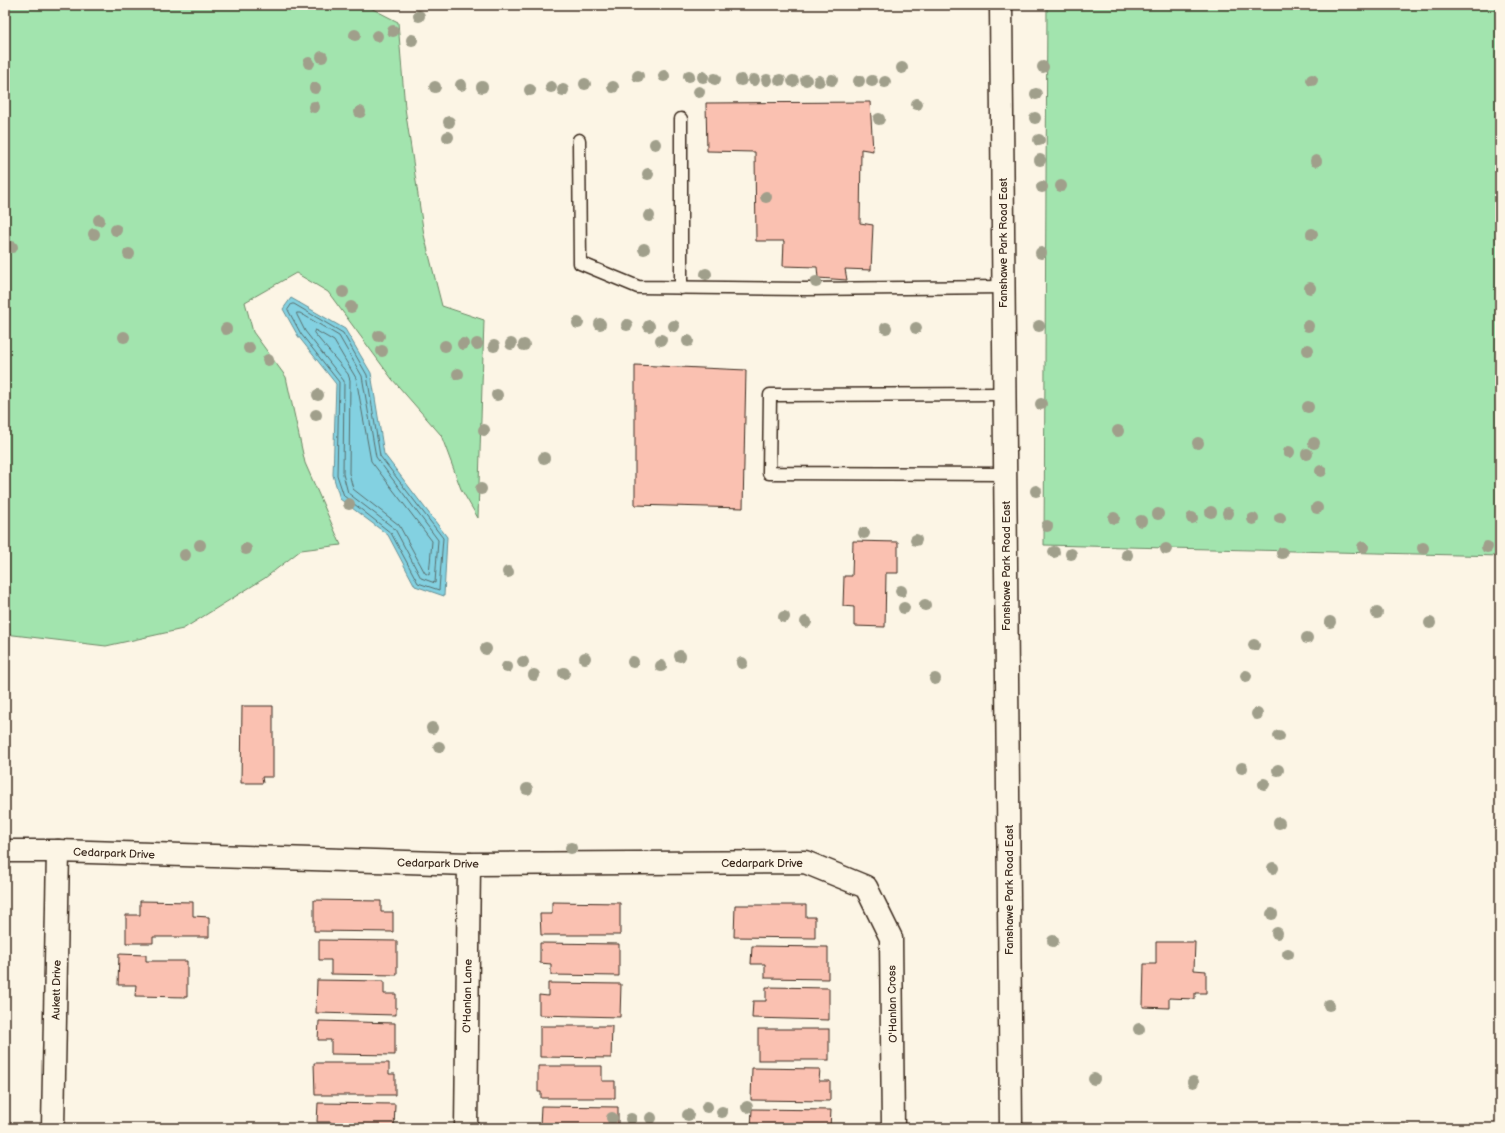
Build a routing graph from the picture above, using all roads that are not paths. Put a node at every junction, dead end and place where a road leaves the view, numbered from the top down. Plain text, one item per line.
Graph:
1 (1001, 5) edge
2 (681, 119) dead end
3 (579, 140) dead end
4 (1004, 287) junction
5 (681, 288) junction
6 (1004, 394) junction
7 (1005, 474) junction
8 (5, 851) edge
9 (58, 851) junction
10 (469, 864) junction
11 (866, 887) joint
12 (53, 1128) edge
13 (466, 1128) edge
14 (893, 1128) edge
15 (1010, 1128) edge

1 - 4 street, Fanshawe Park Road East
2 - 5 lane
3 - 5 lane
4 - 5 lane
4 - 6 street, Fanshawe Park Road East
6 - 7 street, Fanshawe Park Road East
6 - 7 lane
7 - 15 street, Fanshawe Park Road East
8 - 9 street, Cedarpark Drive
9 - 10 street, Cedarpark Drive
9 - 12 street, Aukett Drive
10 - 11 street, Cedarpark Drive
10 - 13 street, O'Hanlan Lane
11 - 14 street, O'Hanlan Cross

